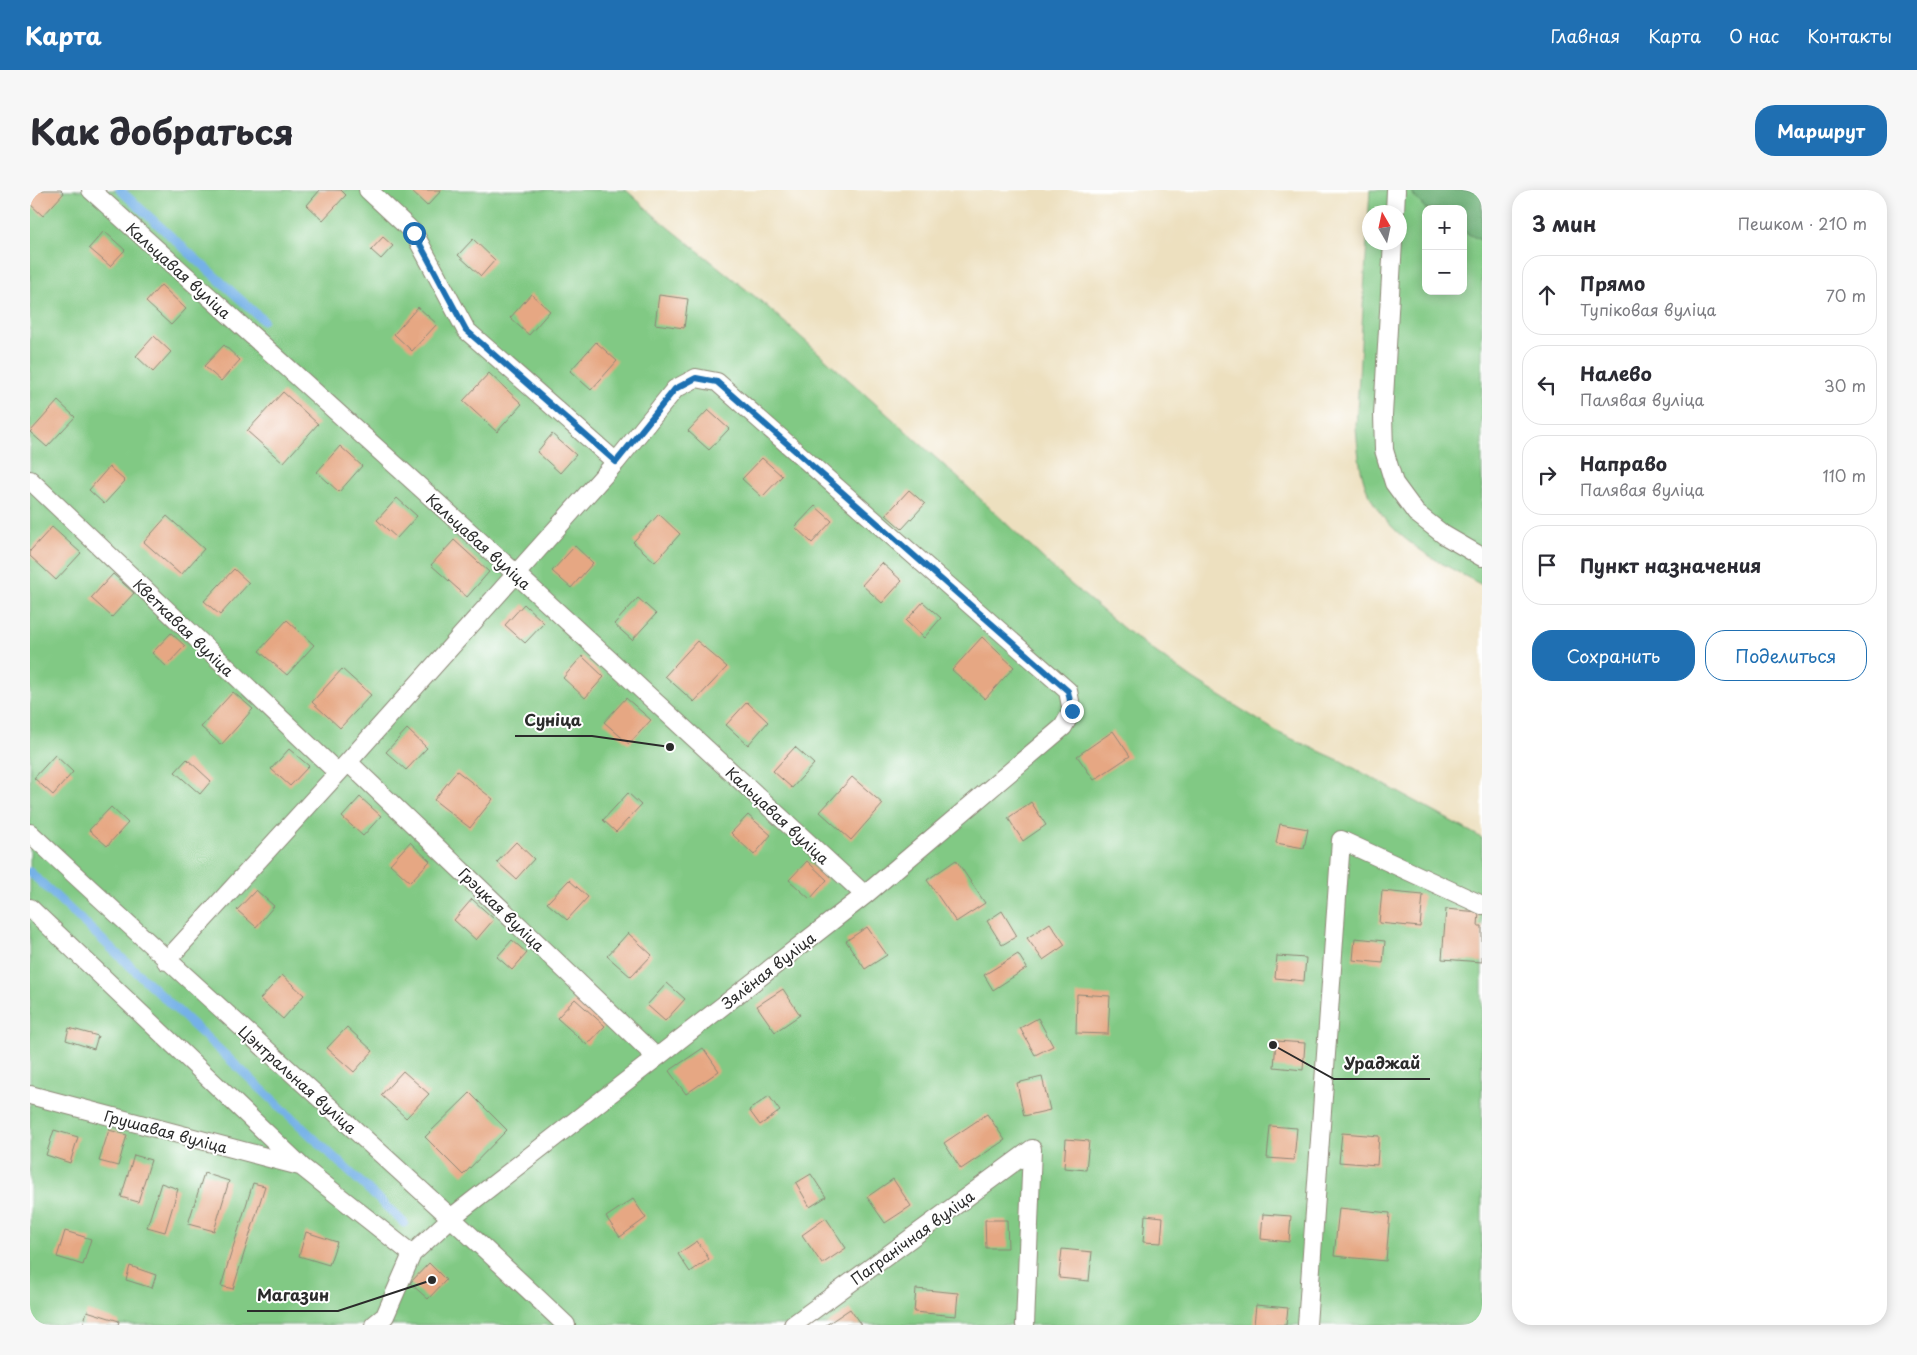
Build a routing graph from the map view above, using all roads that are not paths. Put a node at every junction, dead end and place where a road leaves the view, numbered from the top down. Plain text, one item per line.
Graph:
1 (91, 190) edge
2 (368, 190) edge
3 (1396, 190) edge
4 (1395, 205) edge
5 (1393, 250) edge
6 (616, 462) junction
7 (30, 480) edge
8 (1482, 557) edge
9 (515, 573) junction
10 (343, 768) junction
11 (30, 833) edge
12 (865, 895) junction
13 (1482, 905) edge
14 (30, 908) edge
15 (166, 961) junction
16 (656, 1057) junction
17 (30, 1095) edge
18 (302, 1167) junction
19 (452, 1216) junction
20 (412, 1254) junction
21 (374, 1325) edge
22 (566, 1325) edge
23 (792, 1325) edge
24 (1025, 1325) edge
25 (1306, 1325) edge

1 - 9 lane, Кальцавая вуліца
2 - 6 lane
3 - 4 lane
5 - 8 lane
6 - 9 lane
6 - 12 lane, Зялёная вуліца
7 - 10 lane, Кветкавая вуліца
9 - 10 lane
9 - 12 lane, Кальцавая вуліца
10 - 15 lane
10 - 16 lane, Грэцкая вуліца
11 - 15 lane, Цэнтральная вуліца
12 - 16 lane, Зялёная вуліца
13 - 25 lane
14 - 18 lane
15 - 19 lane, Цэнтральная вуліца
16 - 19 lane, Зялёная вуліца
17 - 18 lane, Грушавая вуліца
18 - 20 lane
19 - 20 lane, Зялёная вуліца
19 - 22 lane, Цэнтральная вуліца
20 - 21 lane
23 - 24 lane, Пагранічная вуліца

